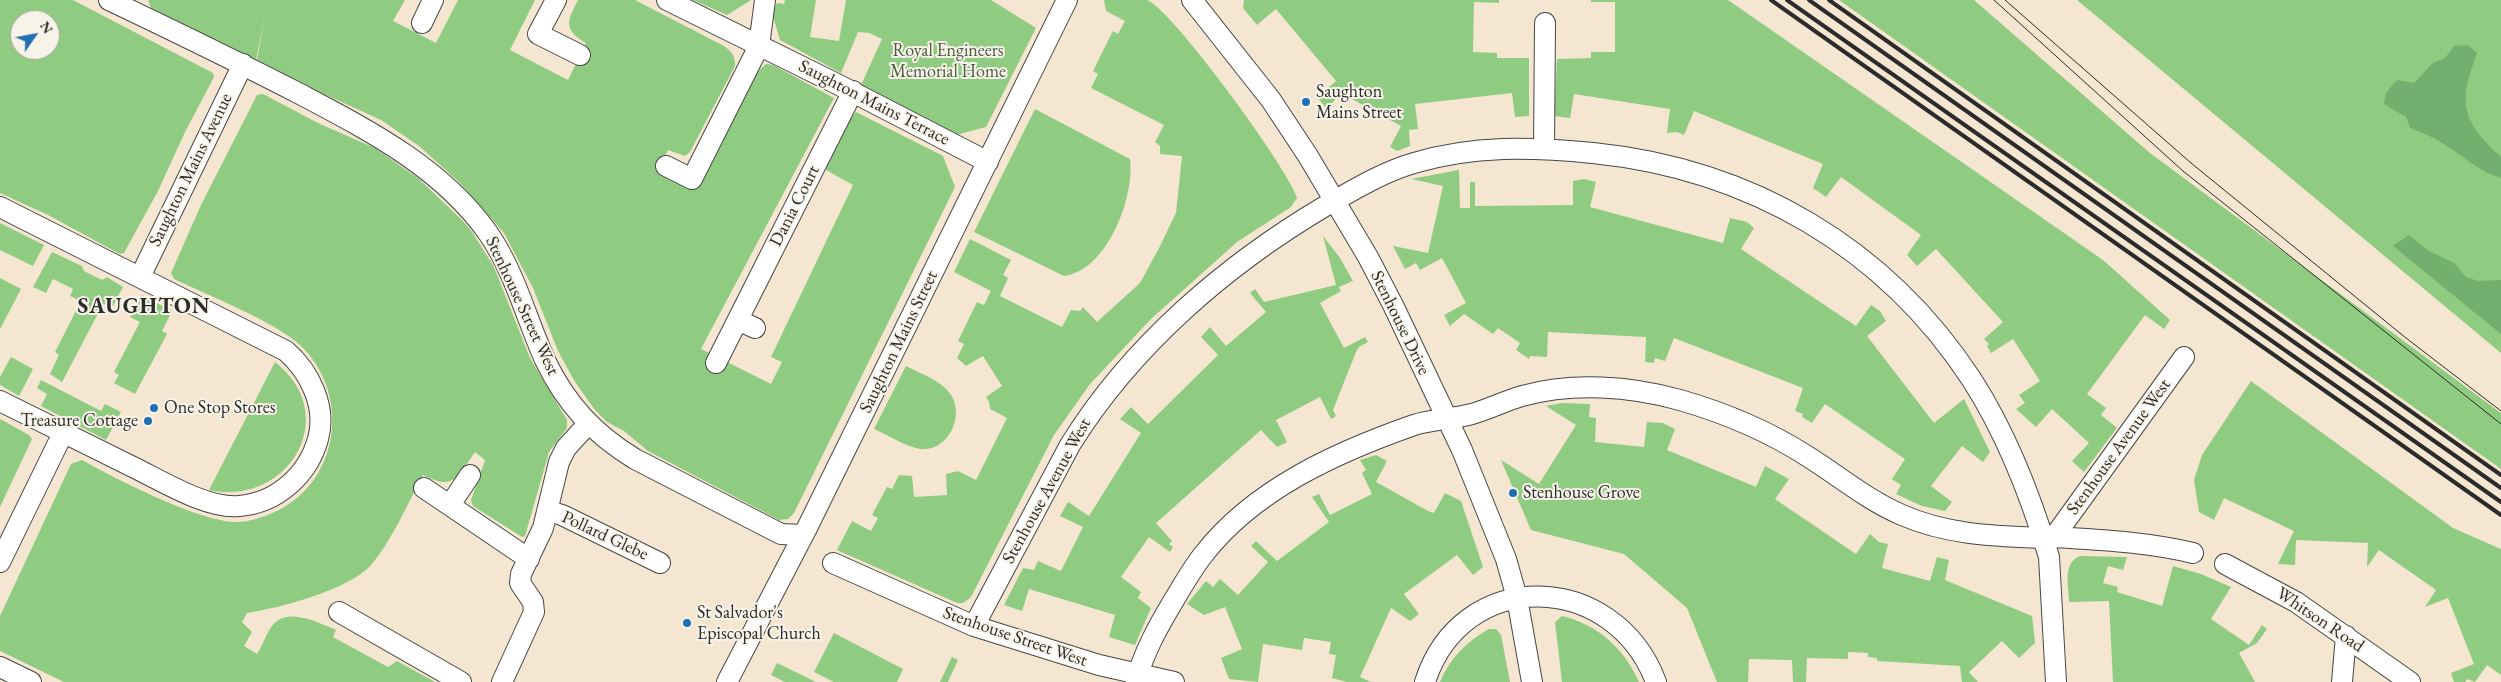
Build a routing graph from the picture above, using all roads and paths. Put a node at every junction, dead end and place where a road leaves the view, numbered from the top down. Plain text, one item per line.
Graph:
1 (109, 0) edge
2 (433, 0) edge
3 (556, 0) edge
4 (667, 0) edge
5 (765, 0) edge
6 (1067, 0) edge
7 (1192, 0) edge
8 (422, 23) dead end
9 (1545, 23) dead end
10 (760, 46) junction
11 (580, 55) dead end
12 (243, 64) junction
13 (853, 91) junction
14 (1544, 148) junction
15 (988, 162) junction
16 (666, 166) dead end
17 (1335, 200) junction
18 (0, 207) edge
19 (140, 277) junction
20 (2184, 358) dead end
21 (716, 363) dead end
22 (0, 401) edge
23 (1448, 418) junction
24 (588, 424) junction
25 (63, 433) junction
26 (470, 475) dead end
27 (424, 488) dead end
28 (450, 505) junction
29 (549, 511) junction
30 (802, 535) junction
31 (2048, 538) junction
32 (2193, 554) dead end
33 (529, 559) junction
34 (0, 562) edge
35 (660, 563) dead end
36 (833, 563) dead end
37 (2225, 564) dead end
38 (1517, 598) junction
39 (339, 612) dead end
40 (974, 626) junction
41 (2346, 636) junction
42 (0, 666) edge
43 (1137, 678) edge
44 (31, 682) edge
45 (461, 682) edge
46 (502, 682) edge
47 (727, 682) edge
48 (1174, 682) edge
49 (1425, 682) edge
50 (1532, 682) edge
51 (1656, 682) edge
52 (2056, 682) edge
53 (2342, 682) edge
54 (2410, 682) edge

1 - 12 street, Stenhouse Street West
2 - 8 street
3 - 11 street
4 - 10 street, Saughton Mains Terrace
5 - 10 street
6 - 15 street, Saughton Mains Street
7 - 17 street, Stenhouse Drive
9 - 14 street
10 - 13 street, Saughton Mains Terrace
10 - 16 street
12 - 19 street, Saughton Mains Avenue
12 - 24 street, Stenhouse Street West
13 - 15 street, Saughton Mains Terrace
13 - 21 street, Dania Court
14 - 17 street, Stenhouse Avenue West
14 - 31 street, Stenhouse Avenue West
15 - 30 street, Saughton Mains Street
17 - 23 street, Stenhouse Drive
17 - 40 street, Stenhouse Avenue West
18 - 19 street
19 - 25 street
20 - 31 street, Stenhouse Avenue West
22 - 25 street
23 - 31 street
23 - 38 street, Stenhouse Drive
23 - 43 street
24 - 29 street
24 - 30 street, Stenhouse Street West
25 - 34 street
26 - 28 street
27 - 28 street
28 - 33 street
29 - 33 street
29 - 35 street, Pollard Glebe
30 - 47 street, Saughton Mains Street
31 - 32 street
31 - 52 street
33 - 46 street
36 - 40 street, Stenhouse Street West
37 - 41 street, Whitson Road
38 - 49 street
38 - 50 street, Stenhouse Drive
38 - 51 street
39 - 45 street
40 - 43 street, Stenhouse Street West
41 - 53 street
41 - 54 street, Whitson Road
42 - 44 street
43 - 48 street, Stenhouse Street West

